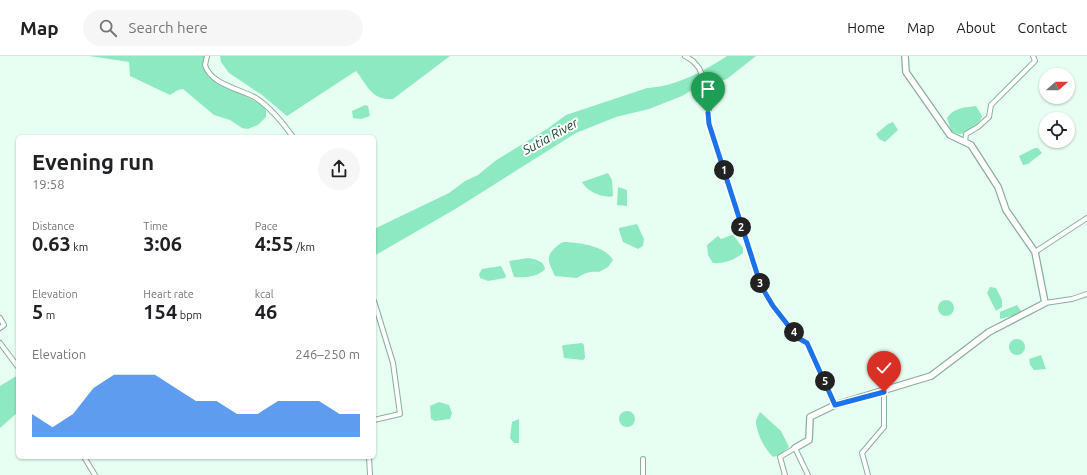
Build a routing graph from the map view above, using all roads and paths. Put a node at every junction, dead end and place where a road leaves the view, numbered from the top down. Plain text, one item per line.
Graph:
1 (207, 56) edge
2 (685, 56) edge
3 (905, 56) edge
4 (1033, 56) edge
5 (291, 135) edge
6 (965, 142) junction
7 (1087, 218) edge
8 (1035, 252) junction
9 (1087, 294) edge
10 (1045, 303) junction
11 (376, 308) edge
12 (0, 318) edge
13 (0, 328) edge
14 (0, 343) edge
15 (16, 364) edge
16 (884, 392) junction
17 (835, 405) junction
18 (376, 420) edge
19 (795, 448) junction
20 (85, 459) edge
21 (369, 459) edge
22 (643, 459) dead end
23 (95, 475) edge
24 (370, 475) edge
25 (642, 475) edge
26 (785, 475) edge
27 (808, 475) edge
28 (868, 475) edge

1 - 5 street
2 - 17 street
3 - 6 street
4 - 6 street
6 - 8 street
7 - 8 street
8 - 10 street
9 - 10 street
10 - 16 street
11 - 18 street
12 - 13 street
14 - 15 street
16 - 17 street
16 - 28 street
17 - 19 street
19 - 26 street
19 - 27 street
20 - 23 street
21 - 24 street
22 - 25 street

